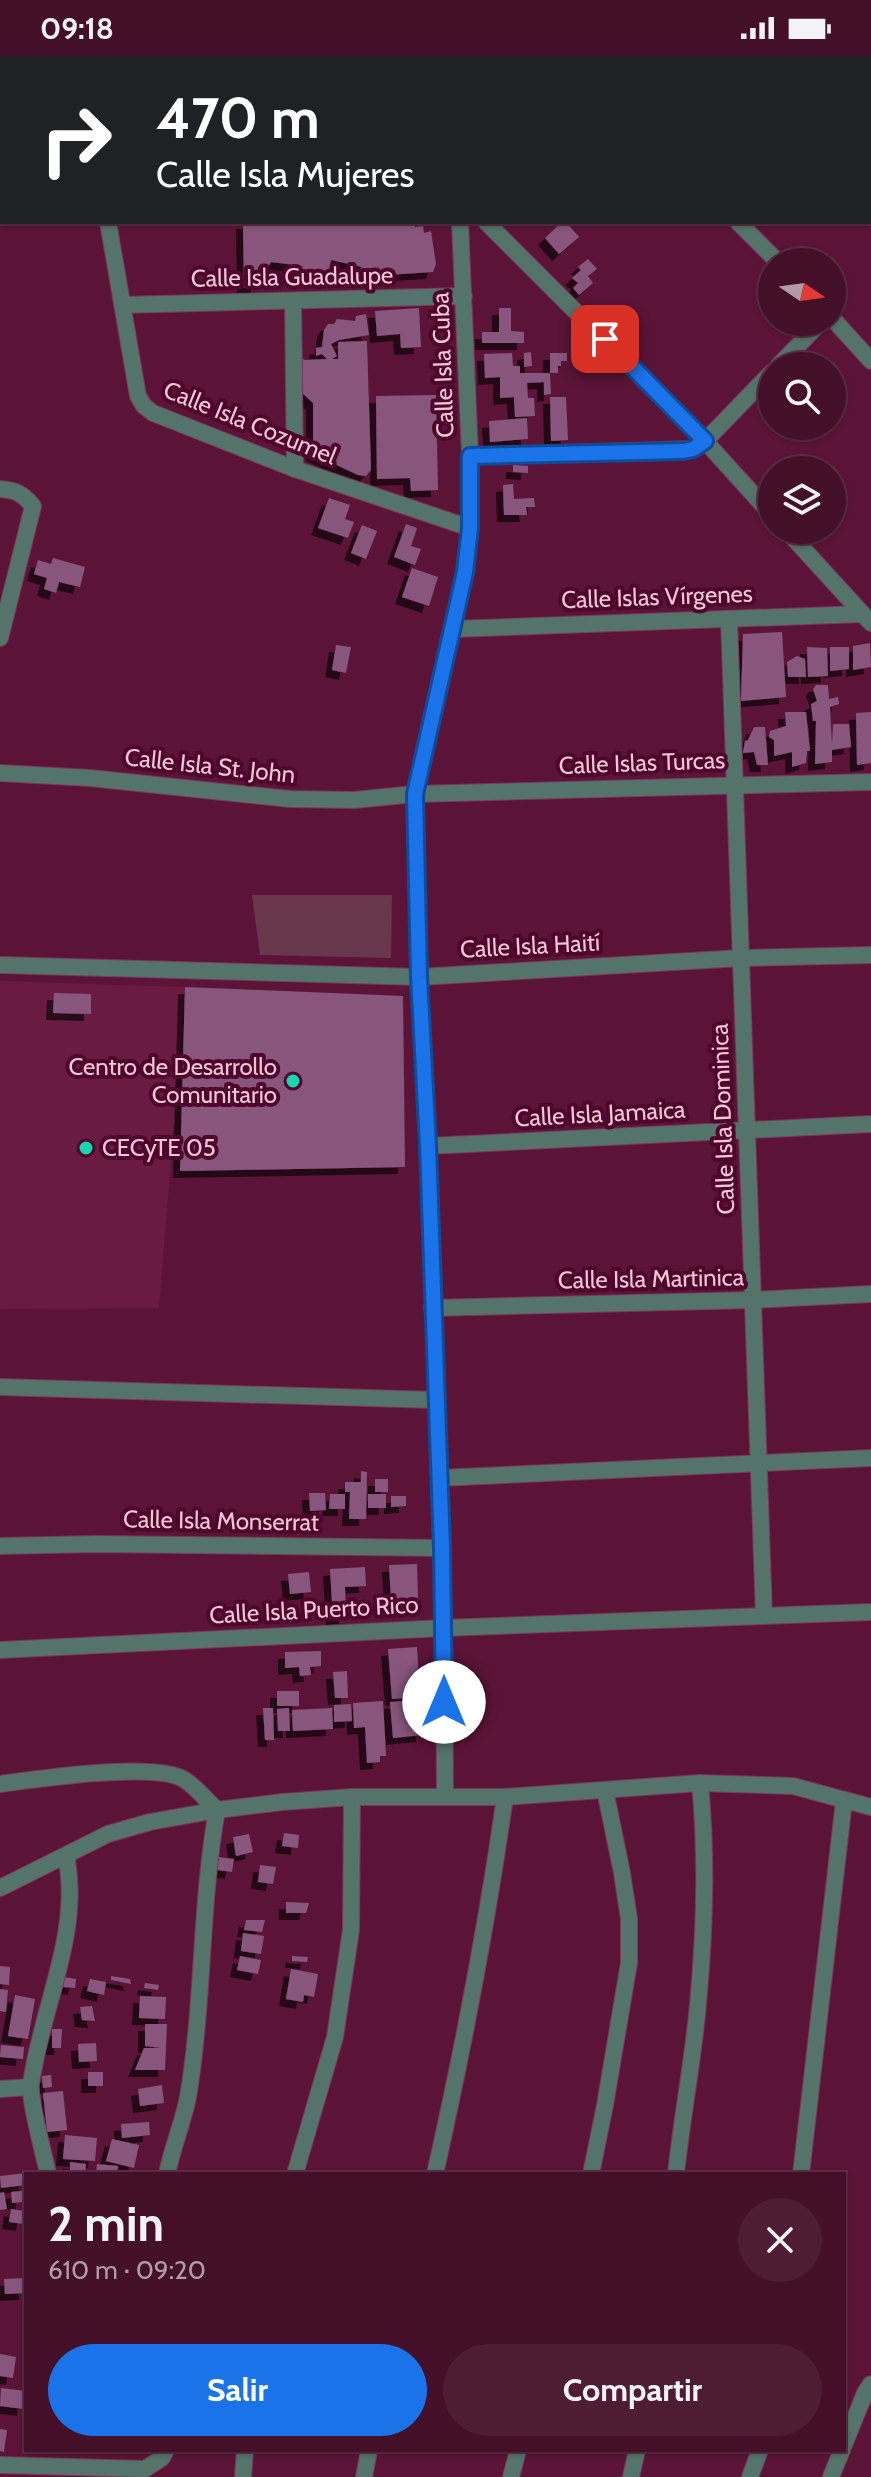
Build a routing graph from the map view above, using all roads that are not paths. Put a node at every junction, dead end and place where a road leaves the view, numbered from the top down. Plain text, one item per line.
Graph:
1 (108, 224) edge
2 (460, 224) edge
3 (488, 224) edge
4 (740, 224) edge
5 (764, 248) edge
6 (464, 296) junction
7 (293, 301) junction
8 (122, 305) junction
9 (846, 333) edge
10 (807, 336) edge
11 (792, 352) edge
12 (871, 361) edge
13 (758, 386) edge
14 (705, 441) junction
15 (470, 456) junction
16 (295, 469) junction
17 (0, 489) edge
18 (758, 500) edge
19 (470, 528) junction
20 (799, 544) edge
21 (867, 618) edge
22 (729, 619) junction
23 (453, 629) junction
24 (1, 631) edge
25 (0, 773) edge
26 (871, 782) edge
27 (735, 785) junction
28 (415, 794) junction
29 (871, 955) edge
30 (741, 958) junction
31 (0, 965) edge
32 (419, 977) junction
33 (871, 1124) edge
34 (747, 1130) junction
35 (428, 1146) junction
36 (871, 1294) edge
37 (753, 1300) junction
38 (432, 1308) junction
39 (0, 1387) edge
40 (435, 1400) junction
41 (871, 1458) edge
42 (759, 1463) junction
43 (439, 1478) junction
44 (0, 1546) edge
45 (442, 1548) junction
46 (871, 1612) edge
47 (764, 1616) junction
48 (444, 1628) junction
49 (0, 1650) edge
50 (700, 1783) junction
51 (0, 1784) edge
52 (605, 1790) junction
53 (445, 1795) junction
54 (352, 1797) junction
55 (505, 1797) junction
56 (844, 1801) junction
57 (871, 1807) edge
58 (217, 1810) junction
59 (66, 1856) junction
60 (0, 1888) edge
61 (30, 2087) junction
62 (0, 2089) edge
63 (48, 2172) edge
64 (168, 2172) edge
65 (296, 2172) edge
66 (435, 2172) edge
67 (591, 2172) edge
68 (676, 2172) edge
69 (801, 2172) edge
70 (869, 2391) edge
71 (846, 2441) edge
72 (165, 2452) edge
73 (245, 2452) edge
74 (369, 2452) edge
75 (518, 2452) edge
76 (637, 2452) edge
77 (759, 2452) edge
78 (841, 2452) edge
79 (40, 2464) edge
80 (0, 2465) edge
81 (514, 2476) edge
82 (243, 2477) edge
83 (364, 2477) edge
84 (631, 2477) edge
85 (750, 2477) edge
86 (831, 2477) edge

1 - 8 street, Calle Isla Cozumel
2 - 6 street, Calle Isla Cuba
3 - 14 street
4 - 5 street
6 - 7 street, Calle Isla Guadalupe
6 - 15 street, Calle Isla Cuba
7 - 8 street, Calle Isla Guadalupe
7 - 16 street
8 - 16 street, Calle Isla Cozumel
9 - 12 street
10 - 11 street
13 - 14 street
14 - 15 street
14 - 18 street
15 - 19 street, Calle Isla Cuba
16 - 19 street, Calle Isla Cozumel
17 - 24 street
19 - 23 street, Calle Isla Cuba
20 - 21 street
21 - 22 street, Calle Islas Vírgenes
22 - 23 street, Calle Islas Vírgenes
22 - 27 street, Calle Isla Dominica
23 - 28 street, Calle Isla Cuba
25 - 28 street, Calle Isla St. John
26 - 27 street, Calle Islas Turcas
27 - 28 street, Calle Islas Turcas
27 - 30 street, Calle Isla Dominica
28 - 32 street, Calle Isla Cuba
29 - 30 street, Calle Isla Haití
30 - 32 street, Calle Isla Haití
30 - 34 street, Calle Isla Dominica
31 - 32 street, Calle Isla Haití
32 - 35 street, Calle Isla Cuba
33 - 34 street, Calle Isla Jamaica
34 - 35 street, Calle Isla Jamaica
34 - 37 street, Calle Isla Dominica
35 - 38 street, Calle Isla Cuba
36 - 37 street, Calle Isla Martinica
37 - 38 street, Calle Isla Martinica
37 - 42 street, Calle Isla Dominica
38 - 40 street, Calle Isla Cuba
39 - 40 street
40 - 43 street, Calle Isla Cuba
41 - 42 street
42 - 43 street
42 - 47 street, Calle Isla Dominica
43 - 45 street, Calle Isla Cuba
44 - 45 street, Calle Isla Monserrat
45 - 48 street, Calle Isla Cuba
46 - 47 street, Calle Isla Puerto Rico
47 - 48 street, Calle Isla Puerto Rico
48 - 49 street, Calle Isla Puerto Rico
48 - 53 street, Calle Isla Cuba
50 - 52 street
50 - 56 street
50 - 68 street
51 - 58 street
52 - 55 street
52 - 67 street
53 - 54 street
53 - 55 street
54 - 58 street
54 - 65 street
55 - 66 street
56 - 57 street
56 - 69 street
58 - 59 street
58 - 64 street
59 - 60 street
59 - 61 street
61 - 62 street
61 - 63 street
70 - 71 street
72 - 79 street
73 - 82 street
74 - 83 street
75 - 81 street
76 - 84 street
77 - 85 street
78 - 86 street
79 - 80 street

